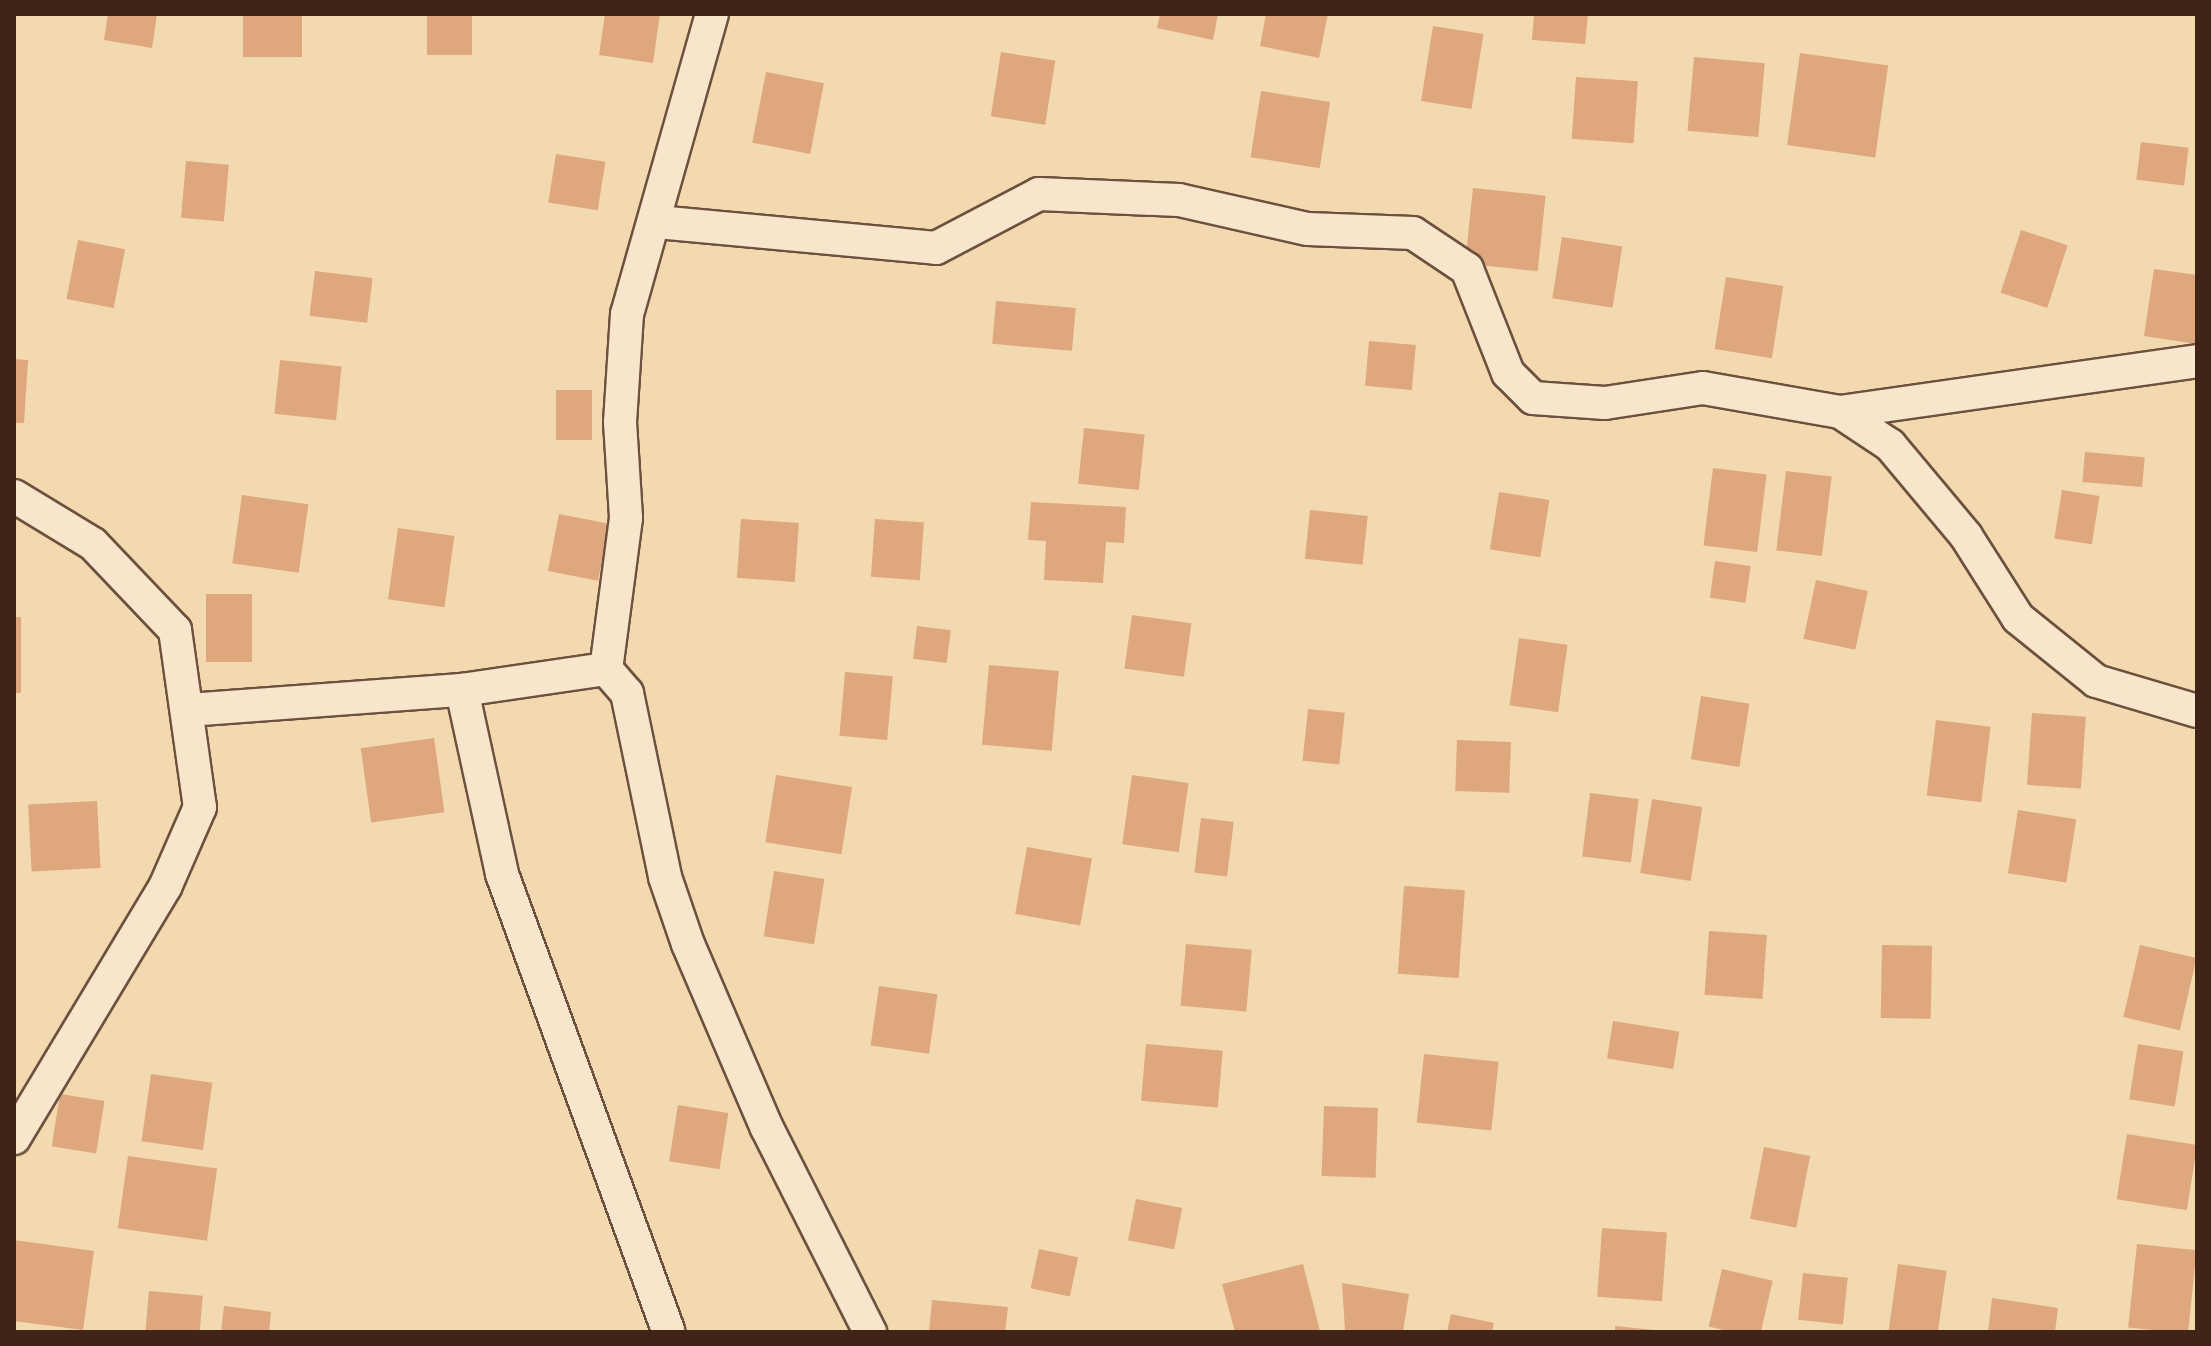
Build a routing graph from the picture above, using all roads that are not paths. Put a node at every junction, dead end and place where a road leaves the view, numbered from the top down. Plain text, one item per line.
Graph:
1 (712, 14) edge
2 (657, 222) junction
3 (2197, 361) edge
4 (1840, 412) junction
5 (14, 496) edge
6 (606, 669) junction
7 (462, 690) junction
8 (187, 710) junction
9 (2197, 711) edge
10 (14, 1138) edge
11 (669, 1332) edge
12 (870, 1332) edge

1 - 2 street
2 - 4 street
2 - 6 street
3 - 4 street
4 - 9 street
5 - 8 street
6 - 7 street
6 - 12 street
7 - 8 street
7 - 11 street
8 - 10 street

